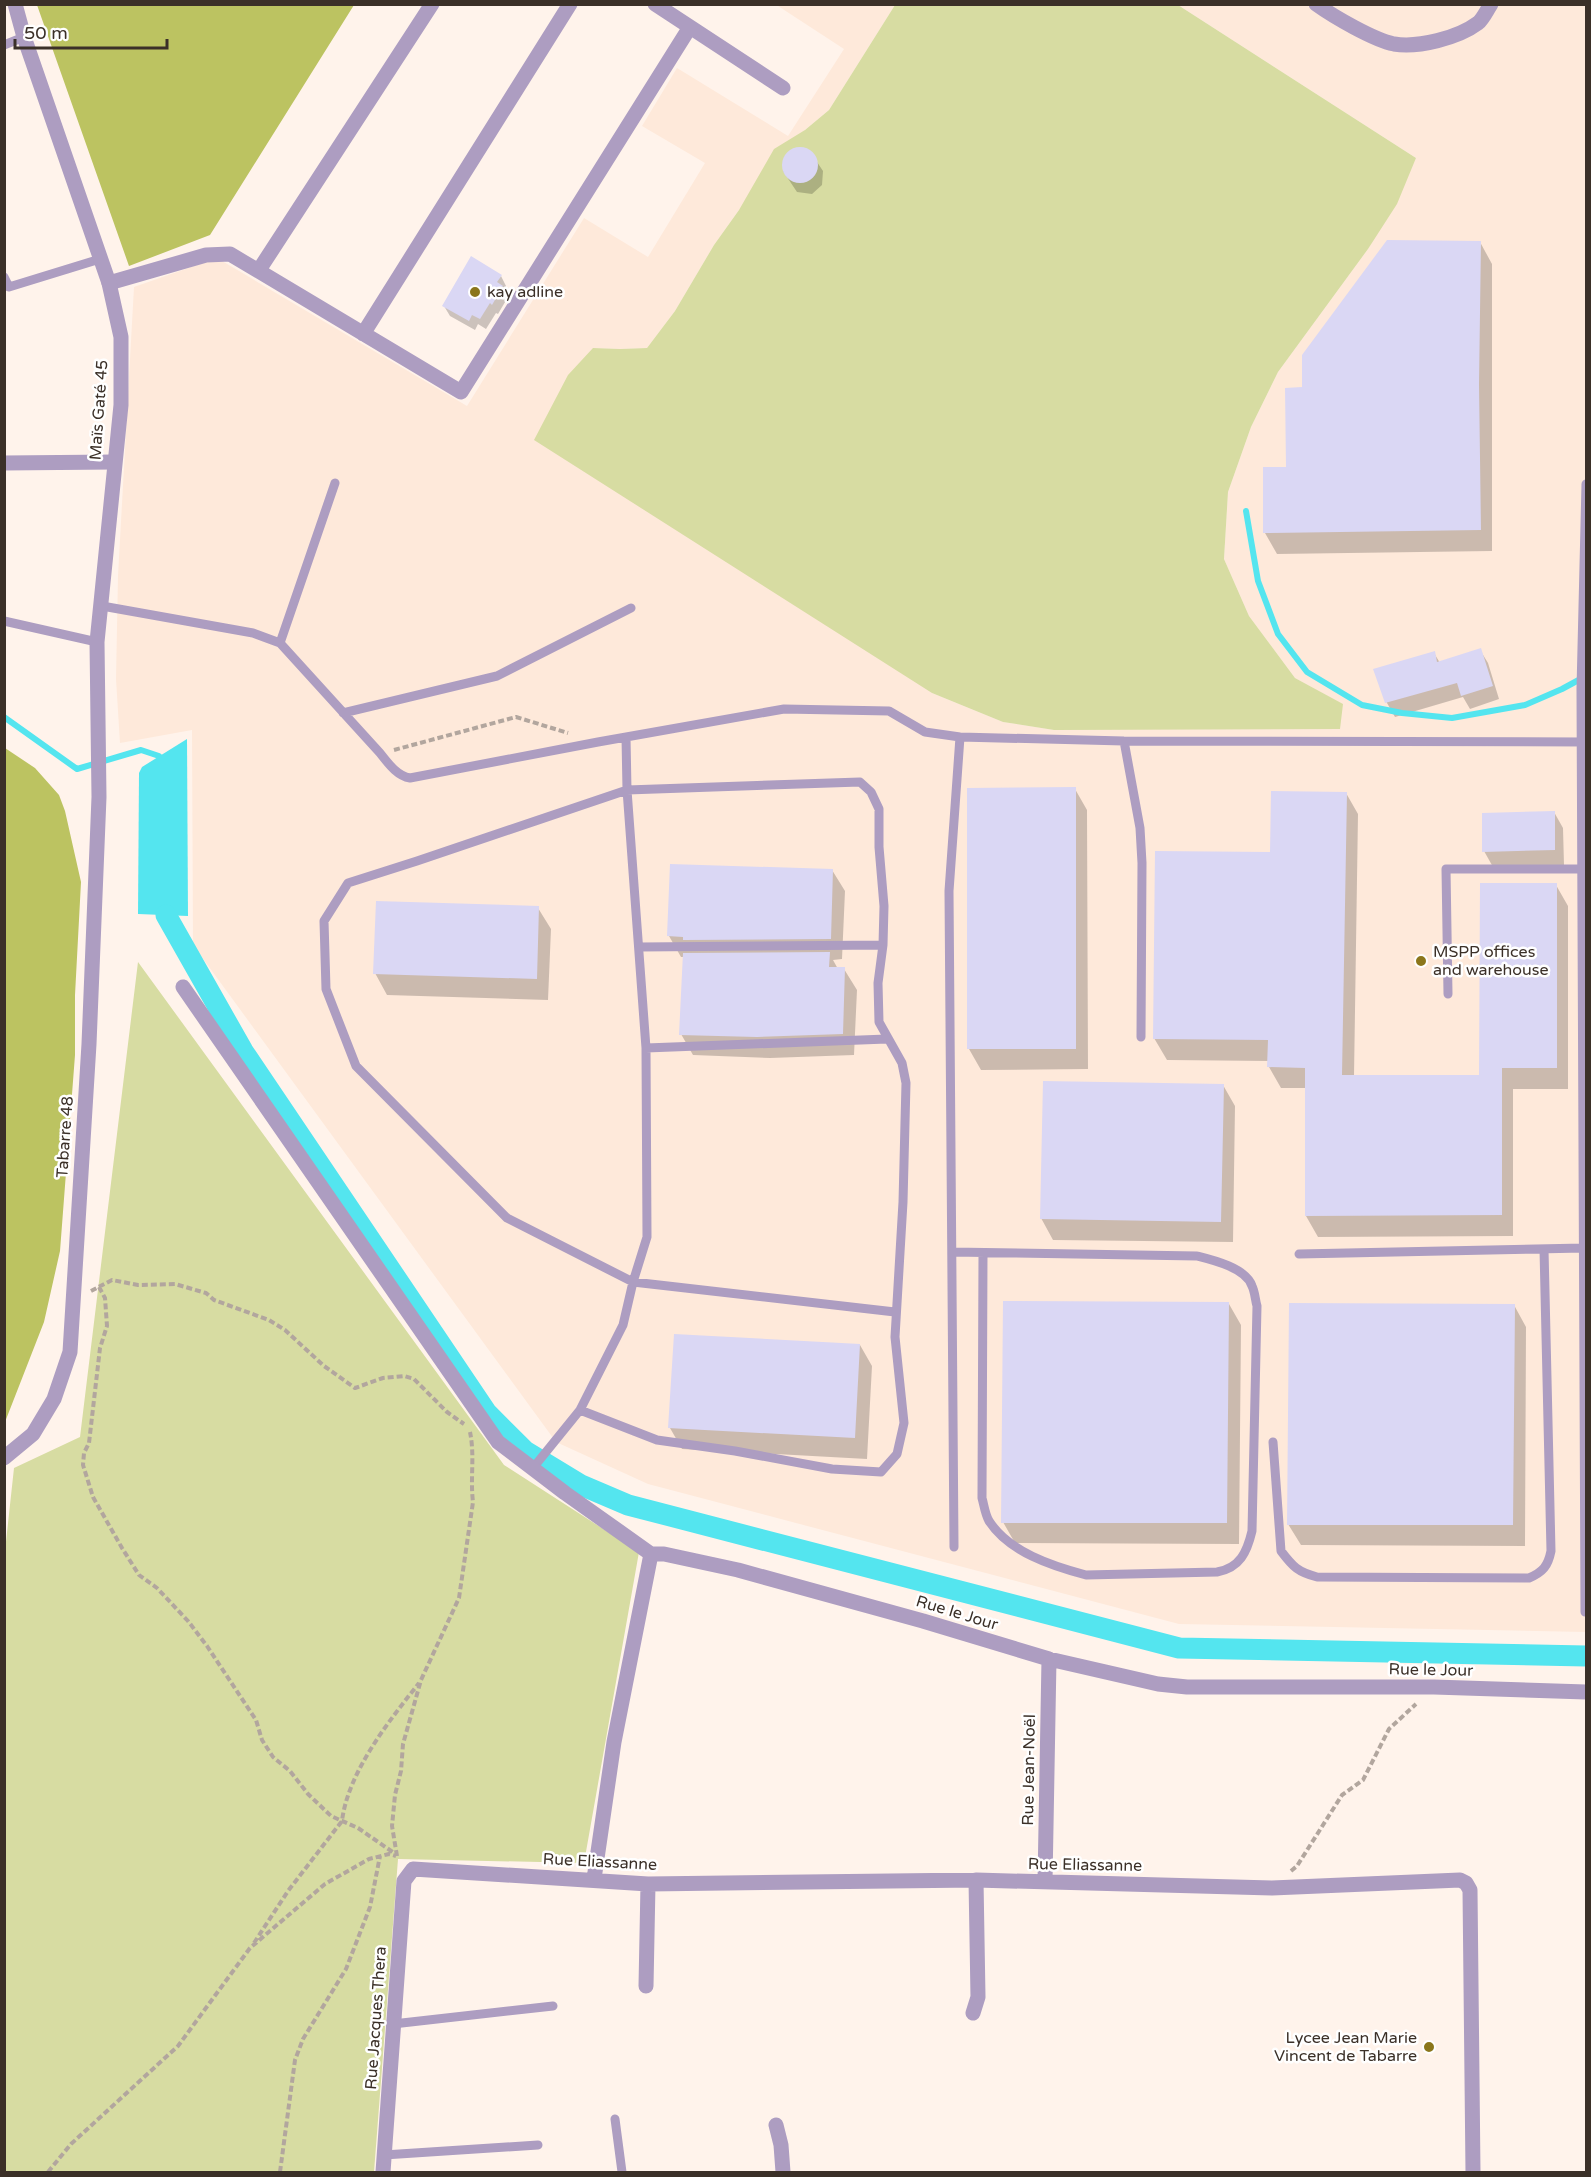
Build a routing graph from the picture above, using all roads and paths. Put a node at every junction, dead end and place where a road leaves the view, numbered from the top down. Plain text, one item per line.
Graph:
1 (15, 4) edge
2 (432, 4) edge
3 (570, 4) edge
4 (655, 4) edge
5 (1316, 4) edge
6 (1491, 4) edge
7 (1334, 9) edge
8 (690, 27) junction
9 (24, 37) junction
10 (4, 45) edge
11 (783, 88) dead end
12 (100, 258) junction
13 (259, 270) junction
14 (4, 277) edge
15 (109, 283) junction
16 (363, 334) junction
17 (114, 462) junction
18 (4, 464) edge
19 (335, 483) dead end
20 (1587, 484) edge
21 (102, 606) junction
22 (631, 608) dead end
23 (4, 621) edge
24 (97, 642) junction
25 (280, 643) junction
26 (343, 712) junction
27 (626, 737) junction
28 (960, 737) junction
29 (598, 741) junction
30 (1124, 741) junction
31 (1584, 742) edge
32 (380, 753) junction
33 (627, 790) junction
34 (99, 797) joint
35 (1584, 869) edge
36 (883, 945) junction
37 (639, 947) junction
38 (183, 987) dead end
39 (1448, 994) dead end
40 (1141, 1037) dead end
41 (887, 1039) junction
42 (646, 1048) junction
43 (1583, 1248) junction
44 (1544, 1249) junction
45 (952, 1252) junction
46 (983, 1253) junction
47 (1299, 1254) dead end
48 (112, 1280) dead end
49 (633, 1282) junction
50 (99, 1287) dead end
51 (1585, 1311) edge
52 (895, 1312) junction
53 (580, 1410) junction
54 (1273, 1442) dead end
55 (4, 1458) edge
56 (533, 1468) junction
57 (954, 1547) dead end
58 (651, 1554) junction
59 (1585, 1612) edge
60 (1049, 1659) junction
61 (421, 1680) junction
62 (1434, 1687) junction
63 (1587, 1692) edge
64 (342, 1821) junction
65 (380, 1856) junction
66 (397, 1856) junction
67 (413, 1869) junction
68 (594, 1879) junction
69 (976, 1881) junction
70 (1045, 1882) junction
71 (648, 1884) junction
72 (1272, 1888) junction
73 (250, 1948) junction
74 (646, 1986) dead end
75 (553, 2006) dead end
76 (973, 2013) dead end
77 (393, 2024) junction
78 (615, 2119) dead end
79 (776, 2125) dead end
80 (538, 2145) dead end
81 (384, 2155) junction
82 (48, 2172) edge
83 (280, 2172) edge
84 (383, 2172) edge
85 (622, 2172) edge
86 (783, 2172) edge
87 (1473, 2172) edge

1 - 9 street, Maïs Gaté 45
2 - 13 street
3 - 16 street
4 - 8 street
5 - 7 street
6 - 7 street
8 - 11 street
8 - 16 street
9 - 10 lane
9 - 12 street, Maïs Gaté 45
12 - 14 lane
12 - 15 street, Maïs Gaté 45
13 - 15 street
13 - 16 street
15 - 17 street, Maïs Gaté 45
17 - 18 street
17 - 21 street, Maïs Gaté 45
19 - 25 lane
20 - 31 lane
21 - 24 street, Maïs Gaté 45
21 - 25 lane
22 - 26 lane
23 - 24 lane
24 - 34 street, Maïs Gaté 45
25 - 26 lane
26 - 32 lane
27 - 28 lane
27 - 29 lane
27 - 33 lane
28 - 30 lane
28 - 45 lane
29 - 32 path
29 - 32 lane
30 - 31 lane
30 - 40 lane
31 - 35 lane
33 - 36 lane
33 - 37 lane
33 - 49 lane
34 - 55 street, Tabarre 48
35 - 39 lane
35 - 43 lane
36 - 37 lane
36 - 41 lane
37 - 42 lane
38 - 56 street
41 - 42 lane
41 - 52 lane
42 - 49 lane
43 - 44 lane
43 - 51 lane
44 - 47 lane
44 - 54 lane
45 - 46 lane
45 - 57 lane
46 - 46 lane
48 - 61 path
49 - 52 lane
49 - 53 lane
50 - 64 path
51 - 59 lane
52 - 53 lane
53 - 56 lane
56 - 58 street
58 - 60 street, Rue le Jour
58 - 68 street
60 - 62 street, Rue le Jour
60 - 70 street, Rue Jean-Noël
61 - 64 path
61 - 66 path
62 - 63 street, Rue le Jour
62 - 72 path
64 - 66 path
64 - 73 path
65 - 66 path
65 - 73 path
65 - 83 path
66 - 67 path
67 - 68 street, Rue Eliassanne
67 - 77 street, Rue Jacques Thera
68 - 71 street, Rue Eliassanne
69 - 70 street, Rue Eliassanne
69 - 71 street, Rue Eliassanne
69 - 76 street
70 - 72 street, Rue Eliassanne
71 - 74 street
72 - 87 street, Rue Eliassanne
73 - 82 path
75 - 77 lane
77 - 81 street, Rue Jacques Thera
78 - 85 lane
79 - 86 street
80 - 81 lane
81 - 84 street, Rue Jacques Thera

